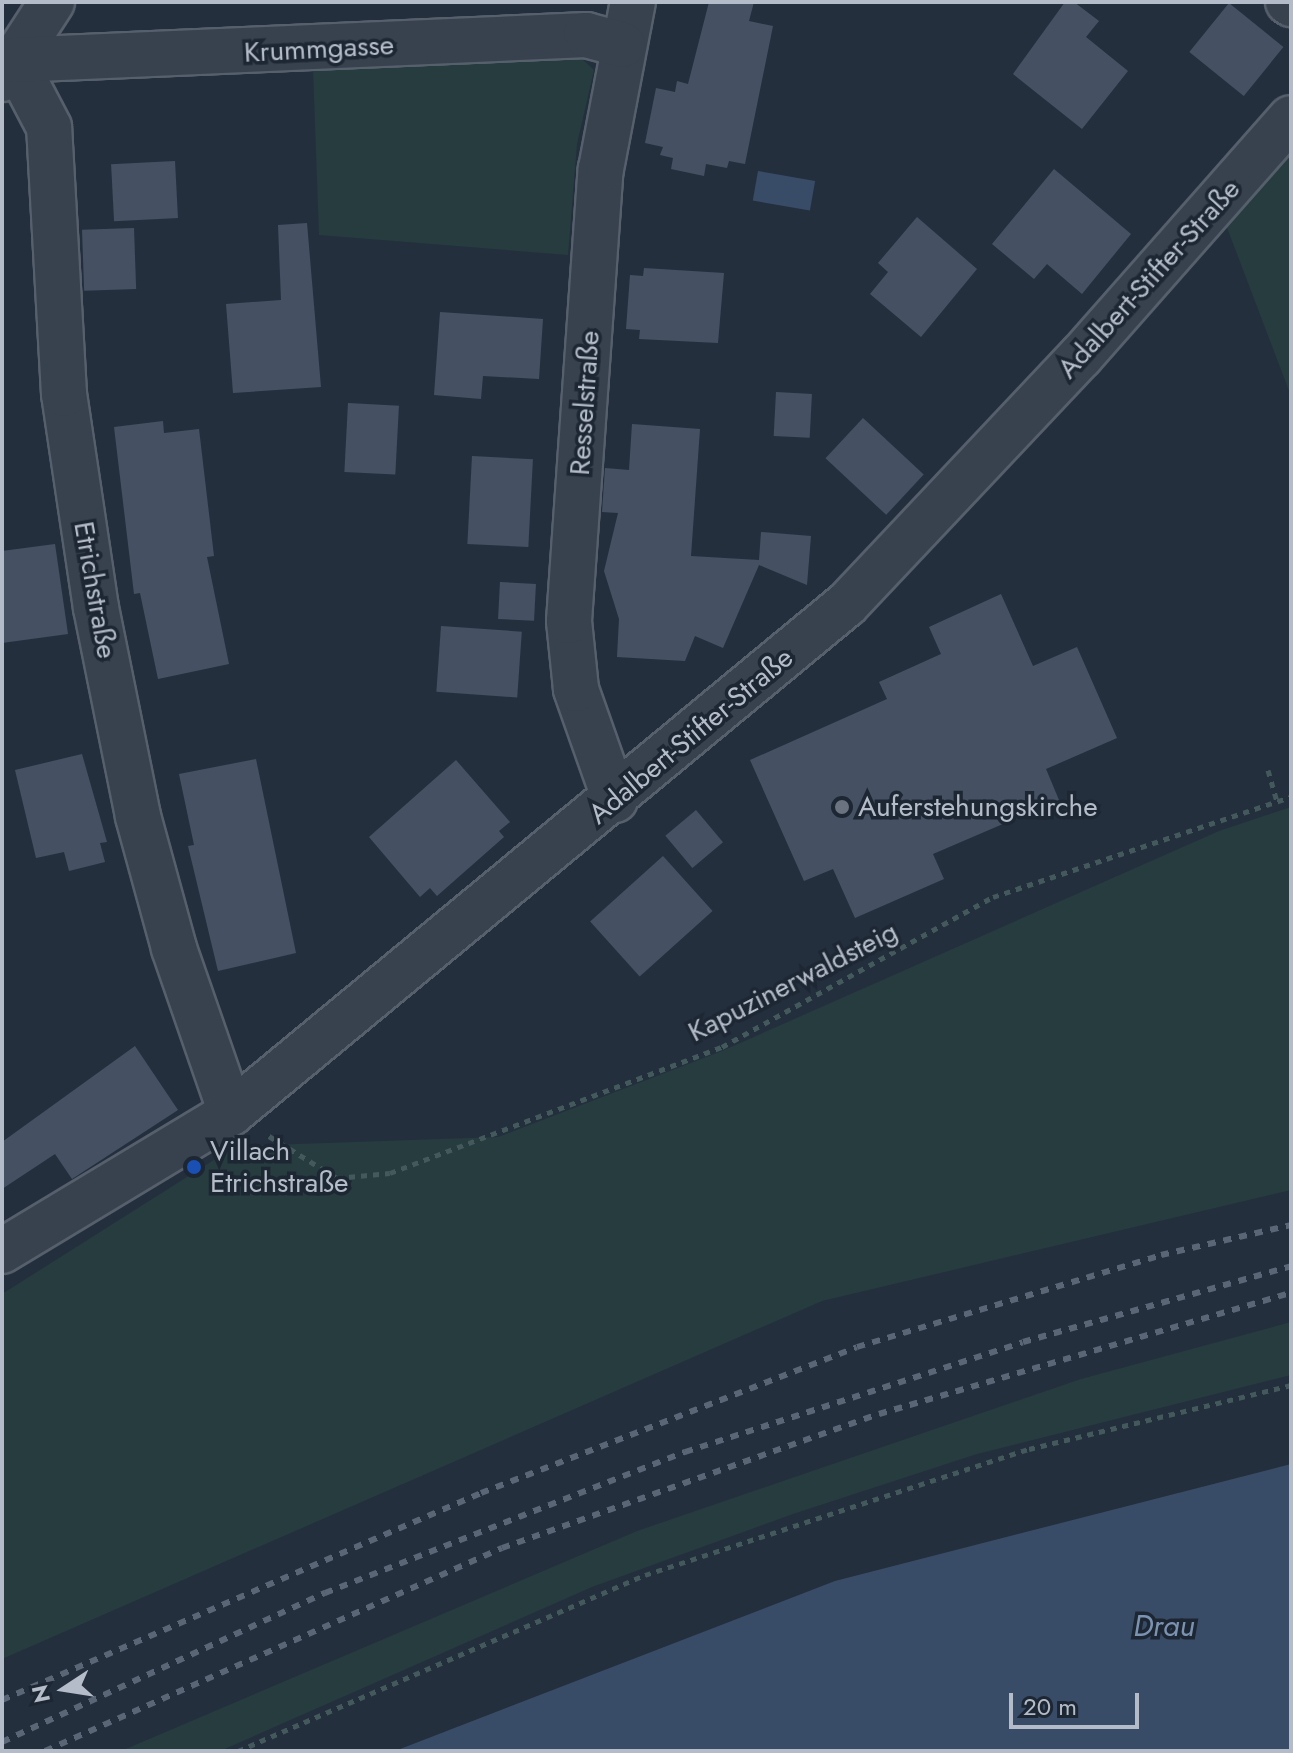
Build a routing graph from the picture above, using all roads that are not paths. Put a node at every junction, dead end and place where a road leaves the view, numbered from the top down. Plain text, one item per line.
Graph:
1 (52, 2) edge
2 (633, 2) edge
3 (623, 45) junction
4 (8, 69) edge
5 (1291, 118) edge
6 (615, 800) junction
7 (231, 1113) junction
8 (2, 1251) edge

1 - 4 street
2 - 3 street, Resselstraße
3 - 4 street, Krummgasse
3 - 6 street, Resselstraße
4 - 7 street, Etrichstraße
5 - 6 street, Adalbert-Stifter-Straße
6 - 7 street, Adalbert-Stifter-Straße
7 - 8 street, Adalbert-Stifter-Straße

